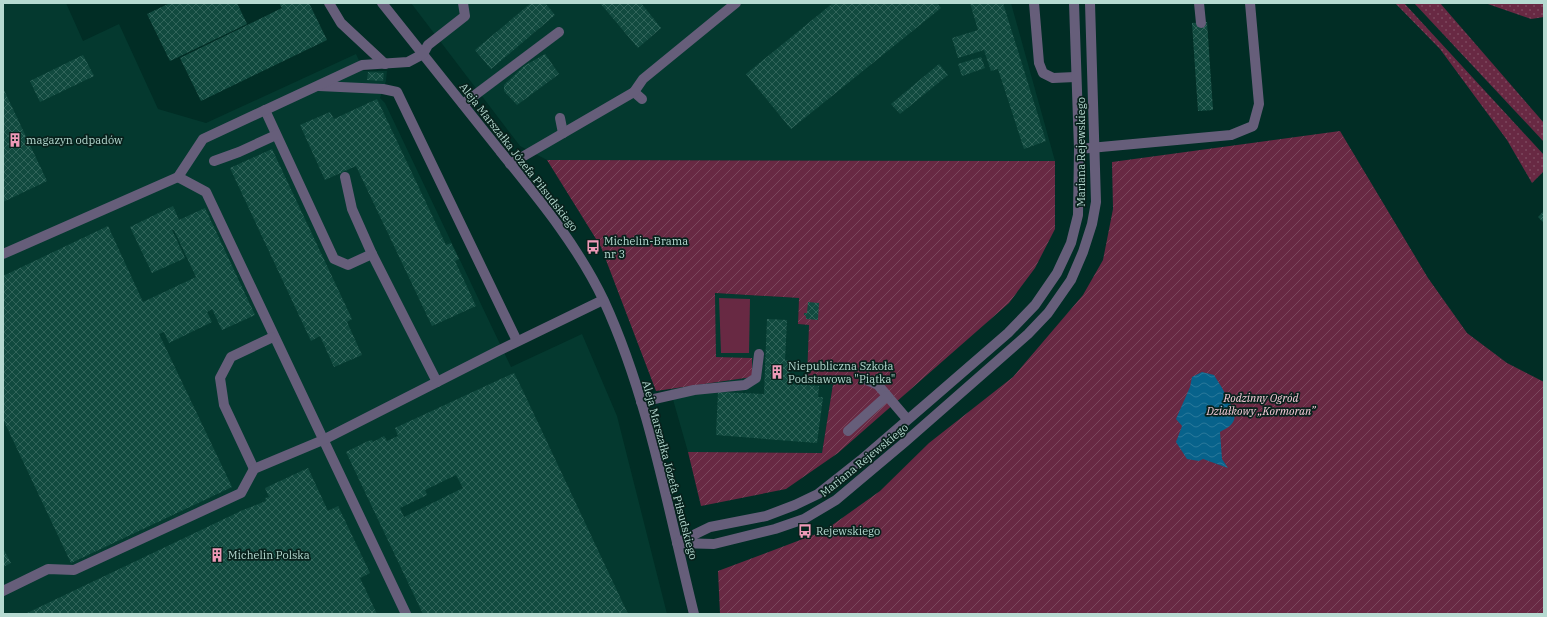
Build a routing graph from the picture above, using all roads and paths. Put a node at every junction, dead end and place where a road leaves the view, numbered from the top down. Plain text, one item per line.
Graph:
1 (329, 3) edge
2 (382, 3) edge
3 (463, 3) edge
4 (736, 3) edge
5 (1034, 3) edge
6 (1074, 3) edge
7 (1090, 3) edge
8 (1199, 3) edge
9 (1250, 3) edge
10 (1201, 23) dead end
11 (559, 32) dead end
12 (423, 54) junction
13 (385, 64) junction
14 (1075, 77) junction
15 (318, 86) junction
16 (634, 92) junction
17 (642, 99) dead end
18 (463, 104) junction
19 (264, 110) junction
20 (560, 118) dead end
21 (563, 133) junction
22 (276, 135) junction
23 (1095, 148) junction
24 (1079, 149) junction
25 (214, 161) dead end
26 (510, 164) junction
27 (178, 177) junction
28 (345, 177) dead end
29 (3, 254) edge
30 (372, 254) junction
31 (603, 300) junction
32 (273, 337) junction
33 (517, 341) junction
34 (759, 354) dead end
35 (864, 379) dead end
36 (437, 382) junction
37 (887, 396) junction
38 (641, 402) junction
39 (907, 419) junction
40 (848, 431) dead end
41 (323, 440) junction
42 (254, 469) junction
43 (677, 543) junction
44 (3, 591) edge
45 (406, 614) edge
46 (694, 614) edge

1 - 13 street
2 - 12 street, Aleja Marszałka Józefa Piłsudskiego
3 - 12 street
4 - 16 street
5 - 14 street
6 - 14 street, Mariana Rejewskiego
7 - 23 street, Mariana Rejewskiego
8 - 10 street
9 - 23 street
11 - 18 street
12 - 13 street
12 - 18 street, Aleja Marszałka Józefa Piłsudskiego
13 - 15 street
14 - 24 street, Mariana Rejewskiego
15 - 19 street
15 - 33 street
16 - 17 street
16 - 21 street
18 - 26 street, Aleja Marszałka Józefa Piłsudskiego
19 - 22 street
19 - 27 street
20 - 21 street
21 - 26 street
22 - 25 street
22 - 30 street
23 - 24 street
23 - 43 street, Mariana Rejewskiego
24 - 39 street, Mariana Rejewskiego
26 - 31 street, Aleja Marszałka Józefa Piłsudskiego
27 - 29 street
27 - 32 street
28 - 30 street
30 - 36 street
31 - 33 street
31 - 38 street, Aleja Marszałka Józefa Piłsudskiego
32 - 41 street
32 - 42 street
33 - 36 street
34 - 38 street
35 - 37 street
36 - 41 street
37 - 39 street
37 - 40 street
38 - 43 street, Aleja Marszałka Józefa Piłsudskiego
39 - 43 street, Mariana Rejewskiego
41 - 42 street
41 - 45 street
42 - 44 street
43 - 46 street, Aleja Marszałka Józefa Piłsudskiego

